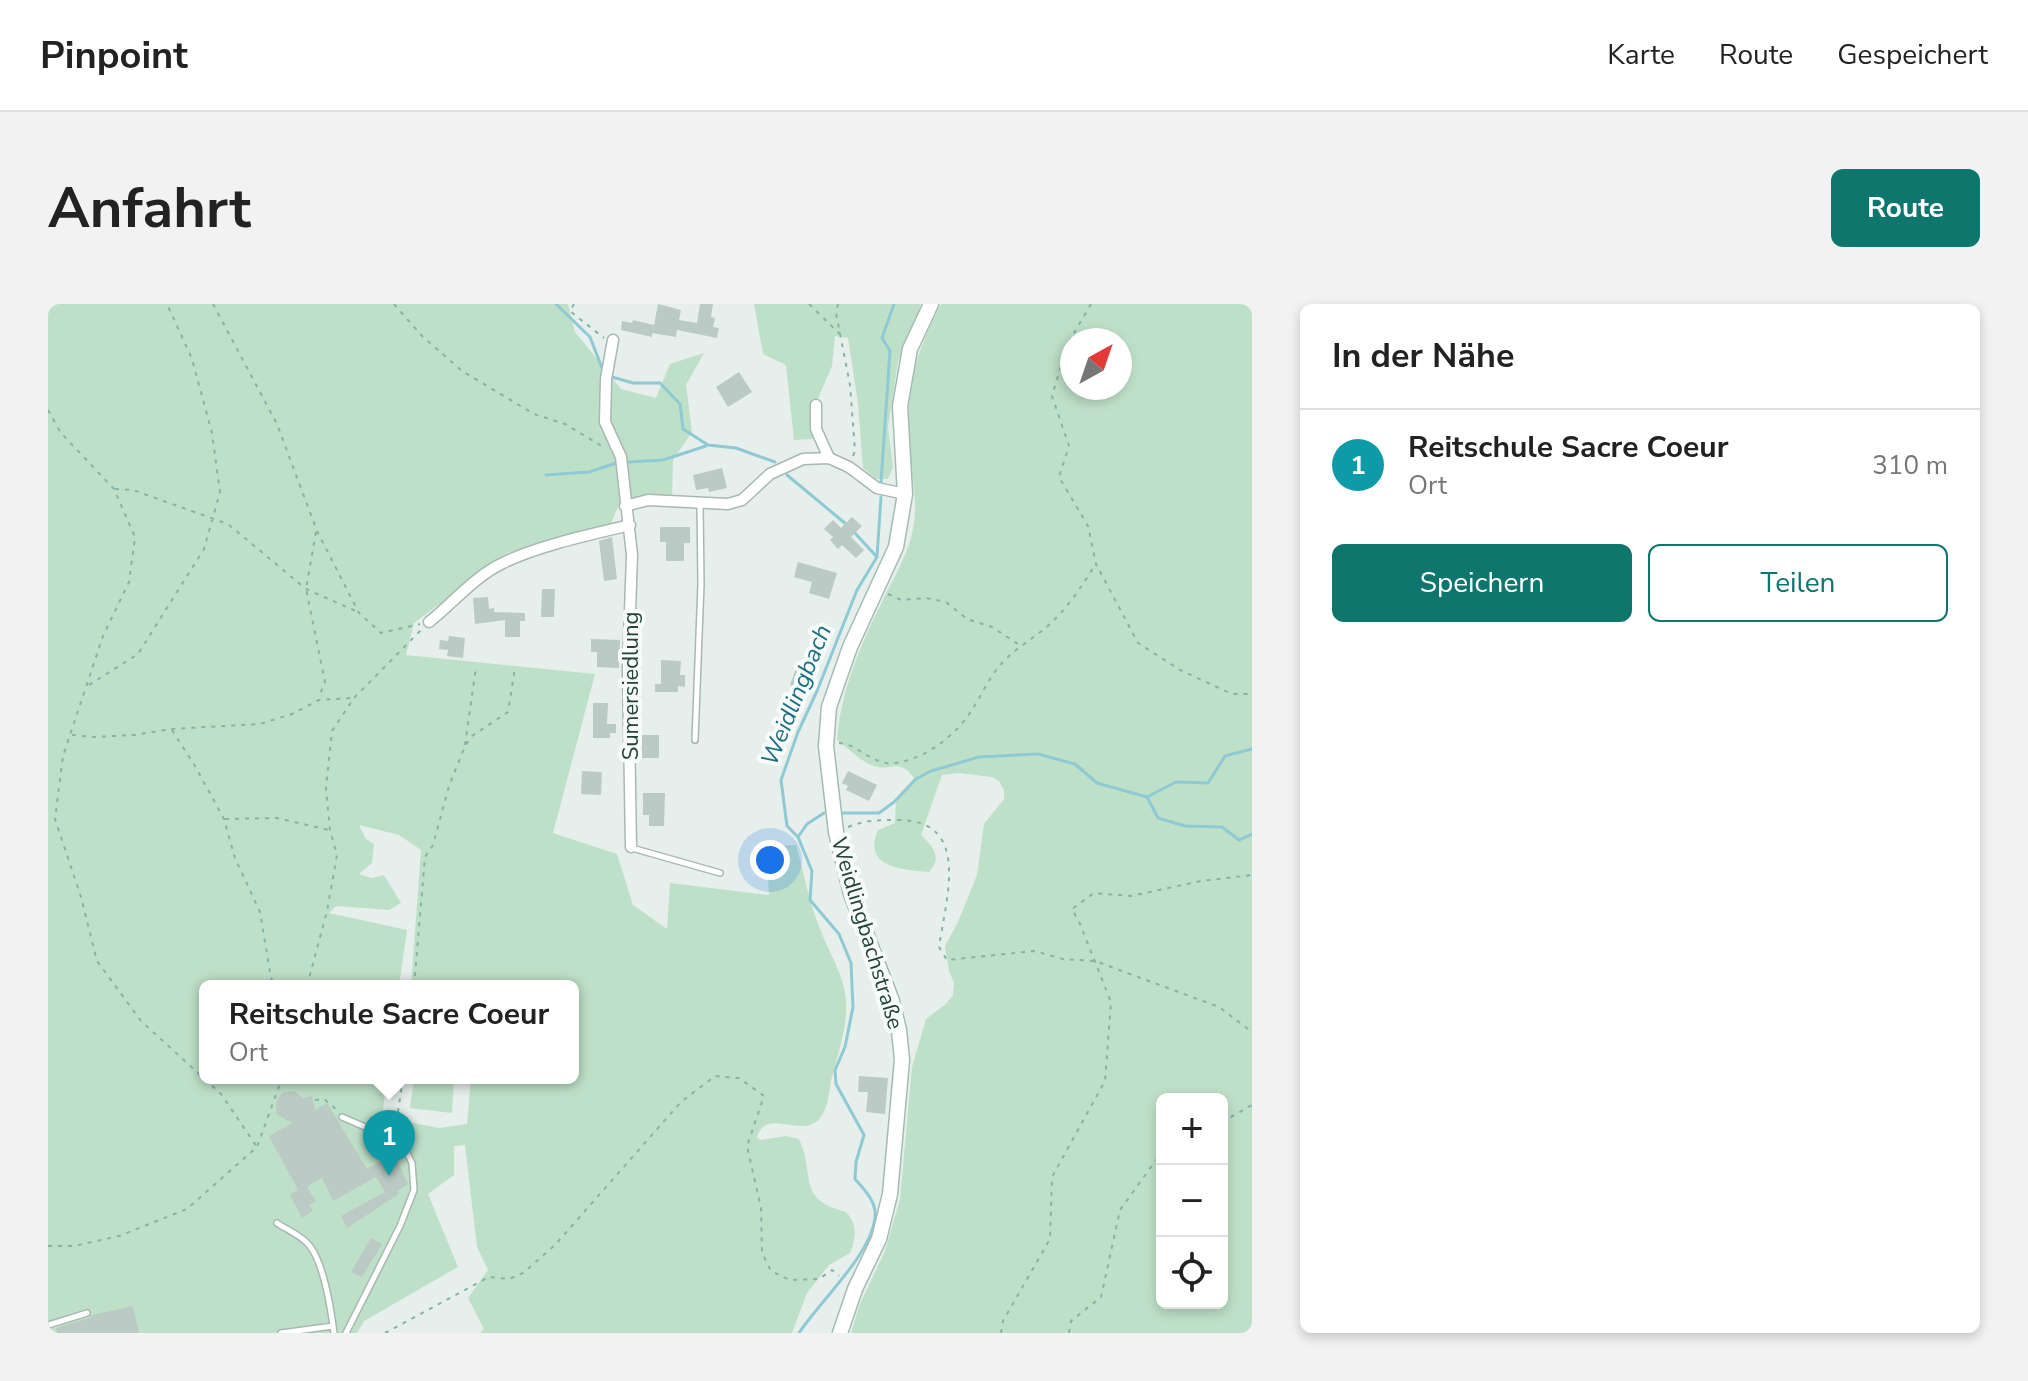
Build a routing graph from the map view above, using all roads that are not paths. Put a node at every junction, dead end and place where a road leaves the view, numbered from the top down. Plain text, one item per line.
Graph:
1 (931, 304) edge
2 (613, 340) road end
3 (816, 405) dead end
4 (829, 458) junction
5 (905, 494) junction
6 (700, 504) junction
7 (625, 506) junction
8 (630, 525) junction
9 (429, 622) road end
10 (695, 740) dead end
11 (631, 847) joint
12 (720, 873) dead end
13 (342, 1117) road end
14 (277, 1223) dead end
15 (87, 1313) dead end
16 (48, 1325) edge
17 (333, 1329) edge
18 (281, 1333) edge
19 (346, 1333) edge
20 (840, 1333) edge

1 - 5 main road, Weidlingbachstraße
2 - 7 street, Sumersiedlung
3 - 4 street
4 - 5 street
4 - 6 street
5 - 20 main road, Weidlingbachstraße
6 - 7 street
6 - 10 lane
7 - 8 street, Sumersiedlung
8 - 9 street
8 - 11 street, Sumersiedlung
11 - 12 lane
13 - 19 lane
14 - 17 lane
15 - 16 lane
17 - 18 lane

